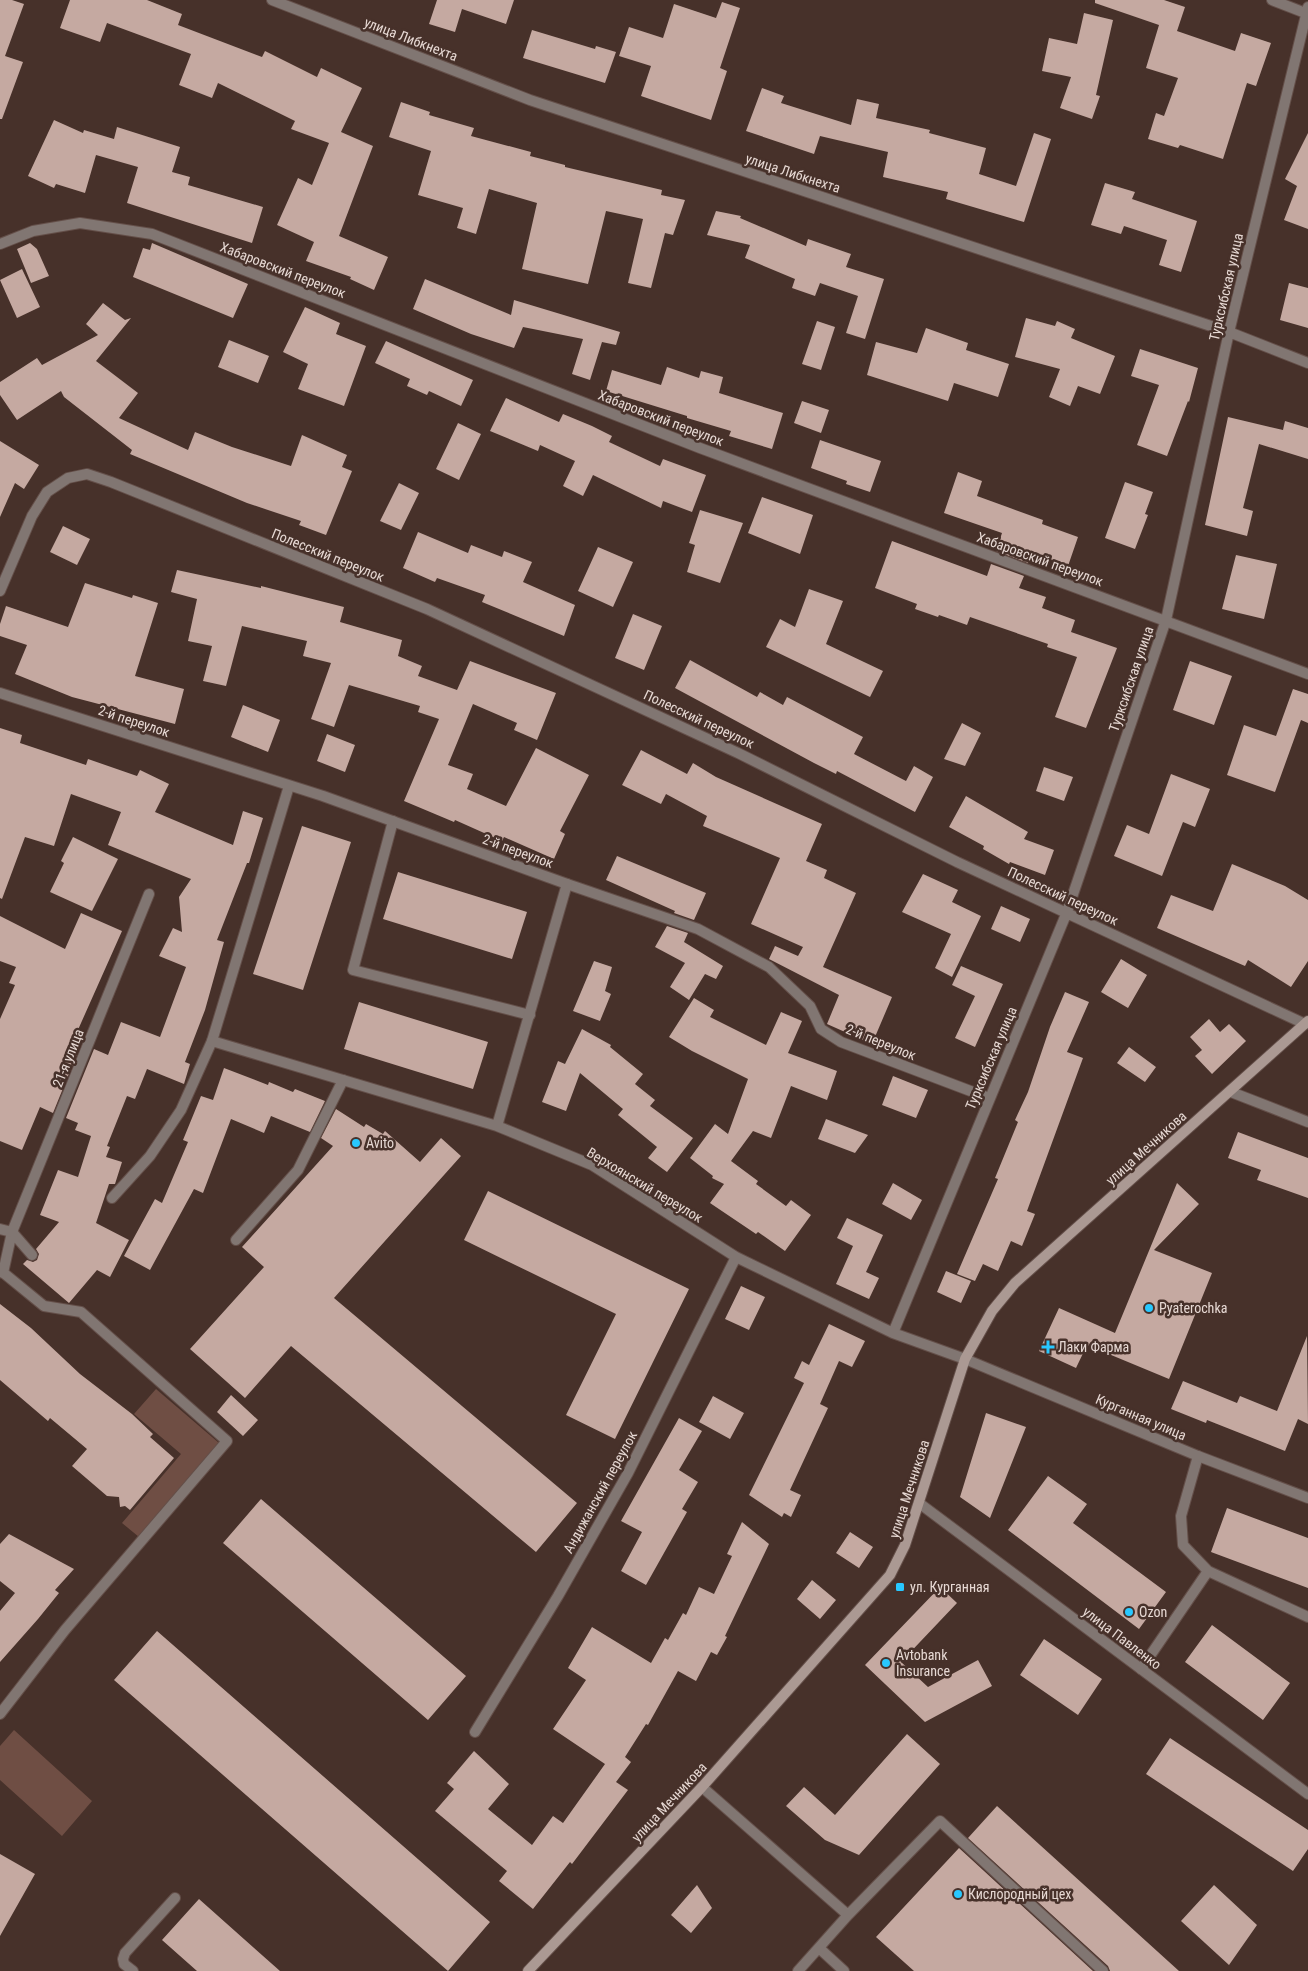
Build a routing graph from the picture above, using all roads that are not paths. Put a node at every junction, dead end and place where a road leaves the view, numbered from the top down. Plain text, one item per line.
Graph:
1 (272, 0) edge
2 (1272, 0) edge
3 (1307, 11) edge
4 (0, 244) edge
5 (1229, 332) junction
6 (1308, 362) edge
7 (0, 590) edge
8 (1166, 620) junction
9 (1308, 674) edge
10 (0, 693) edge
11 (289, 786) junction
12 (393, 821) junction
13 (567, 884) junction
14 (149, 894) dead end
15 (1067, 912) junction
16 (530, 1016) junction
17 (1307, 1023) edge
18 (212, 1041) junction
19 (343, 1080) junction
20 (1231, 1092) junction
21 (989, 1098) junction
22 (1308, 1122) edge
23 (497, 1126) junction
24 (112, 1198) dead end
25 (0, 1229) edge
26 (12, 1232) junction
27 (236, 1240) dead end
28 (32, 1254) dead end
29 (736, 1257) junction
30 (1, 1271) edge
31 (893, 1333) junction
32 (965, 1359) junction
33 (1198, 1456) junction
34 (1308, 1498) edge
35 (919, 1503) junction
36 (1208, 1571) junction
37 (1308, 1617) edge
38 (1141, 1669) junction
39 (0, 1714) edge
40 (475, 1732) dead end
41 (702, 1787) junction
42 (1308, 1794) edge
43 (175, 1898) dead end
44 (848, 1915) junction
45 (819, 1948) junction
46 (133, 1971) edge
47 (528, 1971) edge
48 (798, 1971) edge
49 (844, 1971) edge
50 (1103, 1971) edge

1 - 5 street, улица Либкнехта
2 - 3 street
3 - 5 street, Турксибская улица
4 - 8 street, Хабаровский переулок
5 - 6 street, улица Либкнехта
5 - 8 street, Турксибская улица
7 - 15 street, Полесский переулок
8 - 9 street, Хабаровский переулок
8 - 15 street, Турксибская улица
10 - 11 street, 2-й переулок
11 - 12 street, 2-й переулок
11 - 18 street
12 - 13 street, 2-й переулок
12 - 16 street
13 - 16 street
13 - 21 street, 2-й переулок
14 - 26 street, 21-я улица
15 - 17 street, Полесский переулок
15 - 21 street, Турксибская улица
16 - 23 street
17 - 20 main road, улица Мечникова
18 - 19 street, Верхоянский переулок
18 - 24 street
19 - 23 street, Верхоянский переулок
19 - 27 street
20 - 22 street
20 - 32 main road, улица Мечникова
21 - 31 street, Турксибская улица
23 - 29 street, Верхоянский переулок
25 - 26 street
26 - 28 street
26 - 30 street, 21-я улица
29 - 31 street, Верхоянский переулок
29 - 40 street, Андижанский переулок
30 - 39 street
31 - 32 street, Верхоянский переулок
32 - 33 street, Курганная улица
32 - 35 main road, улица Мечникова
33 - 34 street, Курганная улица
33 - 36 street
35 - 38 street, улица Павленко
35 - 41 main road, улица Мечникова
36 - 37 street
36 - 38 street
38 - 42 street, улица Павленко
41 - 44 street
41 - 47 main road, улица Мечникова
43 - 46 street
44 - 45 street
44 - 50 street
45 - 48 street
45 - 49 street

